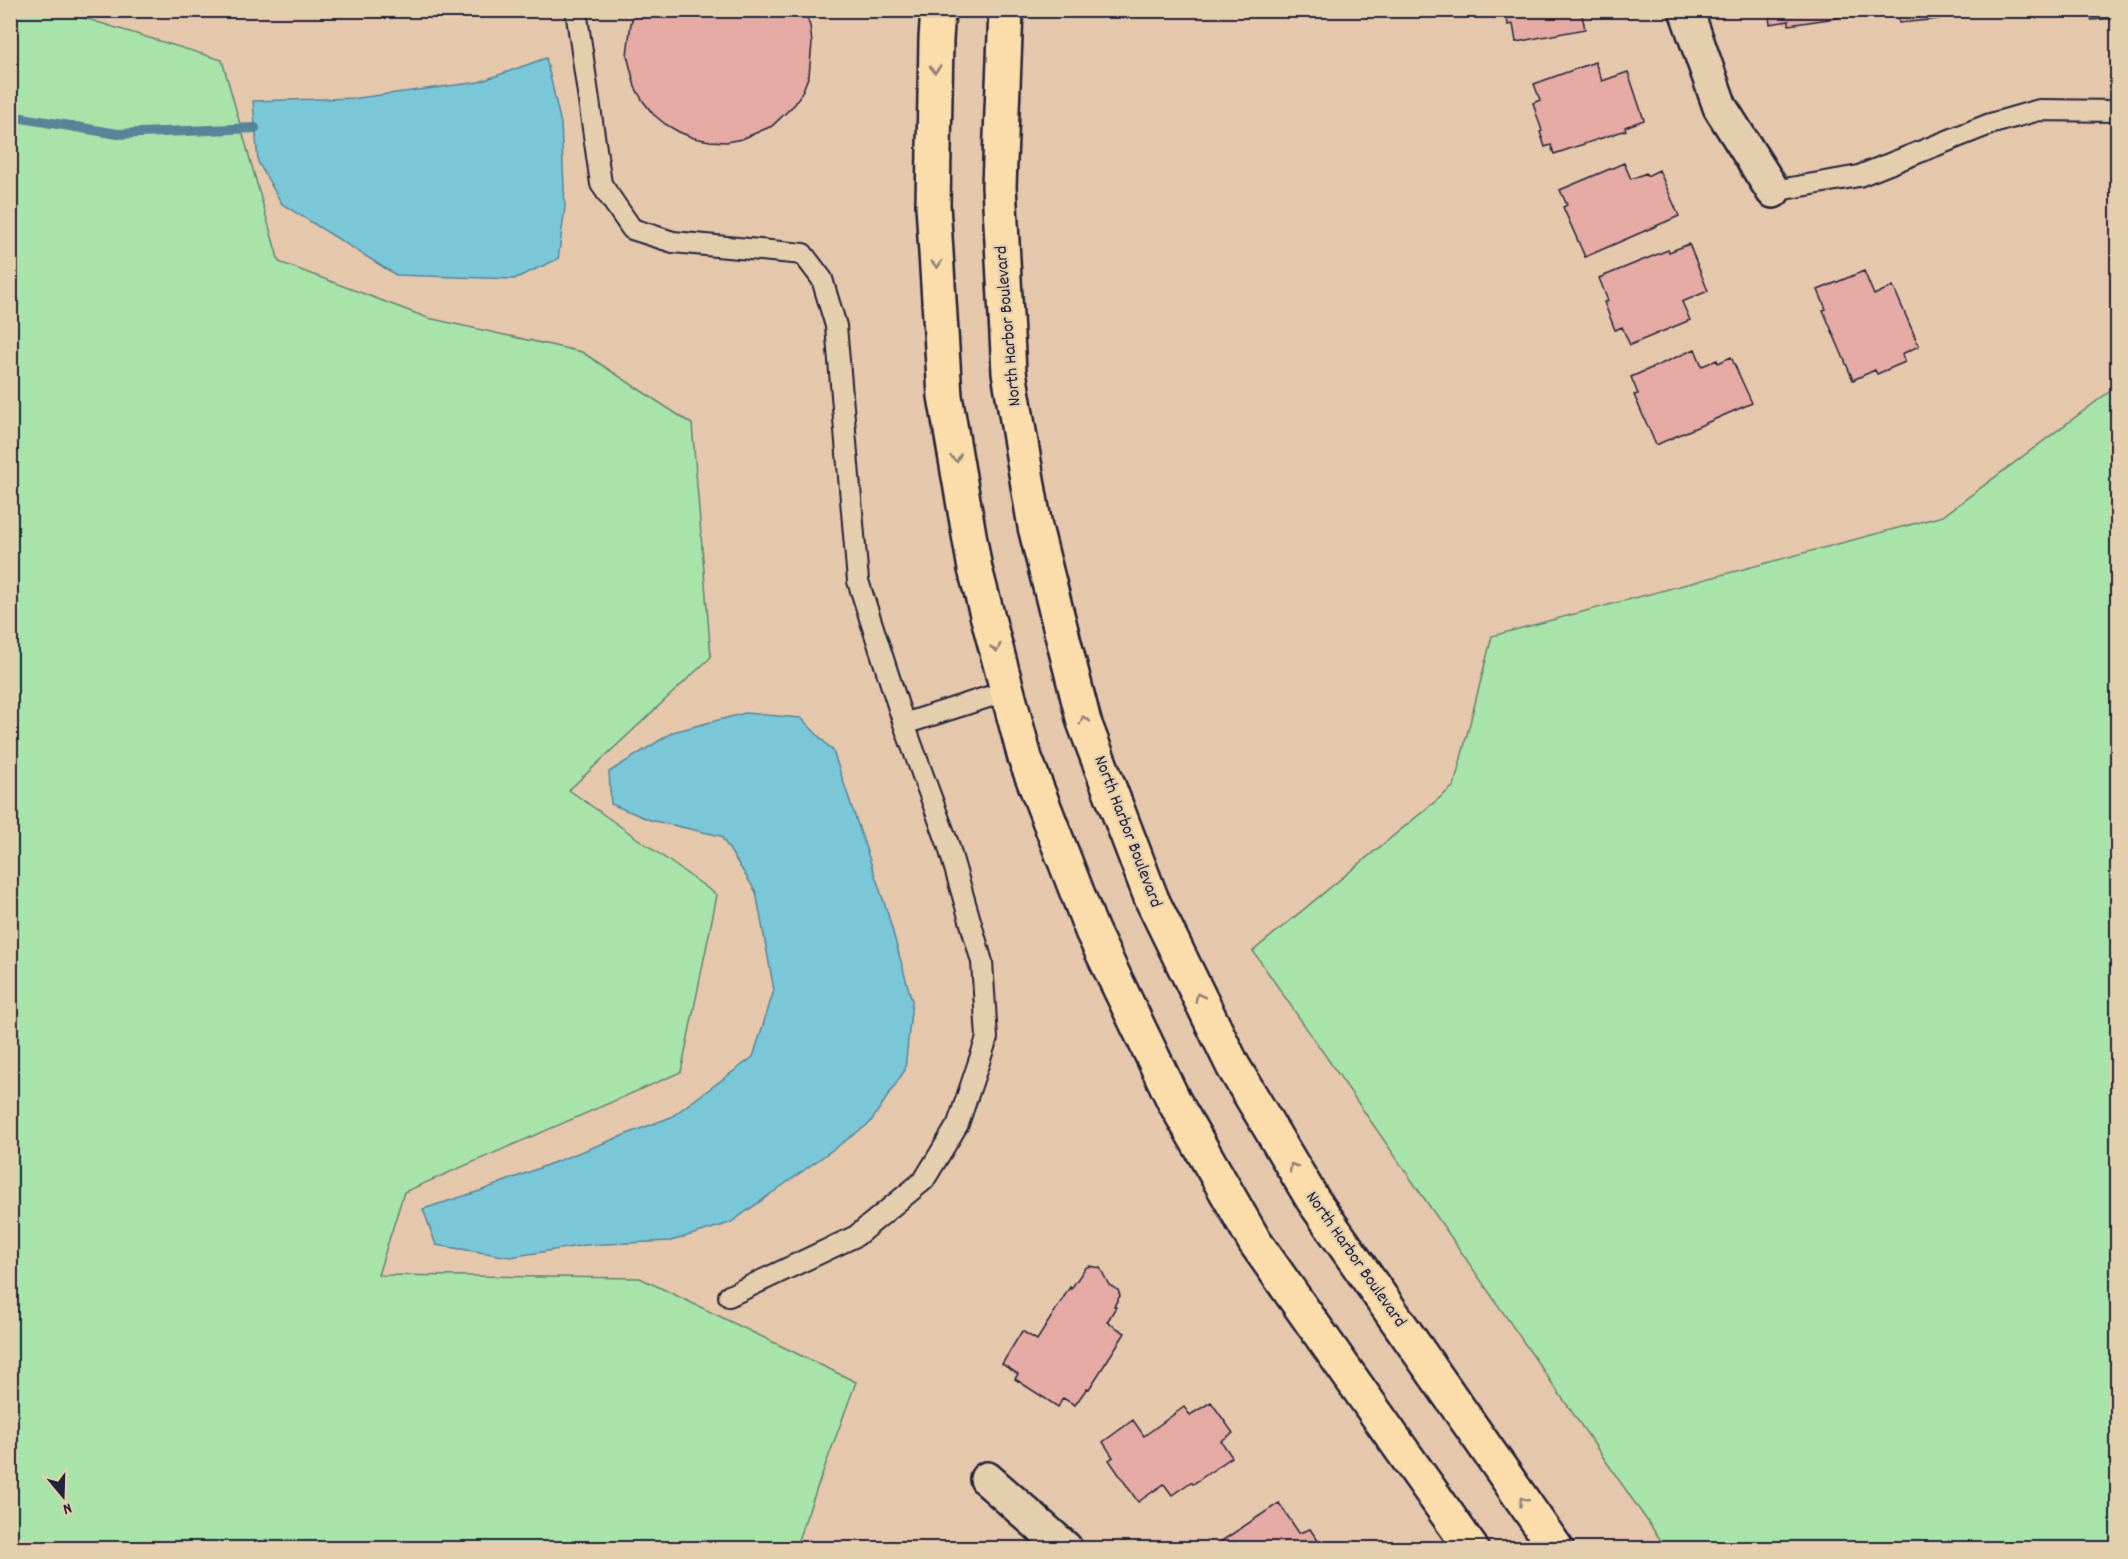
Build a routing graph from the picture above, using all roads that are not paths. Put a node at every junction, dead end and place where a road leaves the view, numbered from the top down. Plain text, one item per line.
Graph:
1 (576, 10) edge
2 (938, 10) edge
3 (1006, 10) edge
4 (1686, 10) edge
5 (2118, 111) edge
6 (1773, 191) joint
7 (1007, 691) junction
8 (903, 724) junction
9 (729, 1296) dead end
10 (987, 1479) dead end
11 (1065, 1548) edge
12 (1471, 1548) edge
13 (1557, 1548) edge

1 - 8 lane
2 -> 7 main road
13 -> 3 main road, North Harbor Boulevard
4 - 6 street
5 - 6 lane
7 - 8 lane
7 - 12 main road
8 - 9 lane
10 - 11 street

